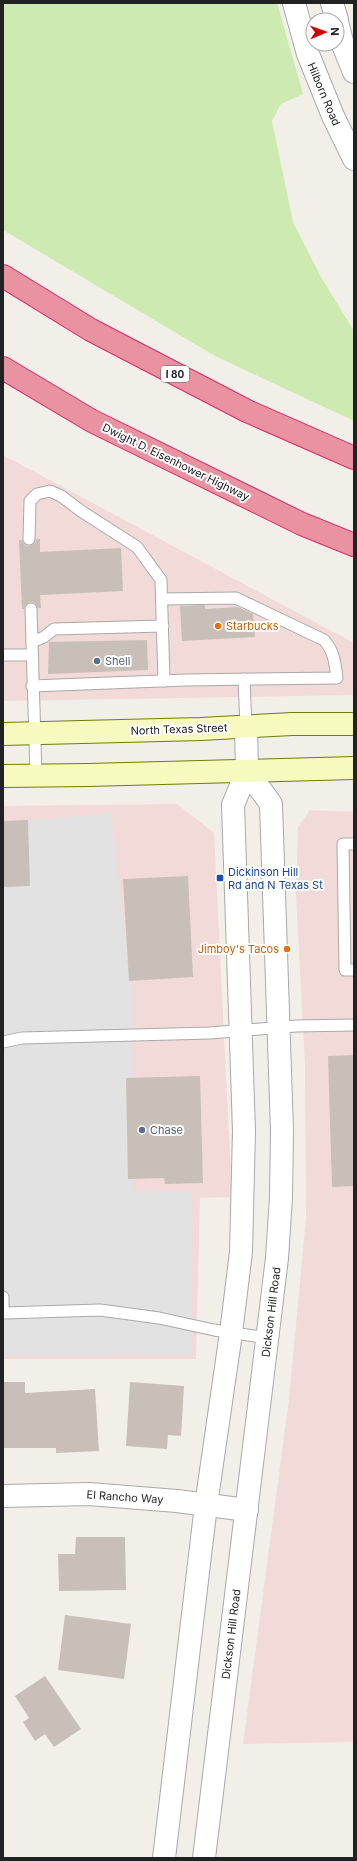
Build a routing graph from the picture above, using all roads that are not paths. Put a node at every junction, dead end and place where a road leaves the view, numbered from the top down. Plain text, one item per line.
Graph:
1 (294, 3) edge
2 (345, 50) edge
3 (354, 72) edge
4 (354, 159) edge
5 (3, 276) edge
6 (3, 368) edge
7 (354, 458) edge
8 (29, 539) dead end
9 (354, 545) edge
10 (162, 599) junction
11 (31, 609) dead end
12 (163, 626) junction
13 (32, 642) junction
14 (32, 654) junction
15 (3, 655) edge
16 (244, 679) junction
17 (164, 681) junction
18 (32, 686) junction
19 (354, 724) edge
20 (246, 727) junction
21 (34, 733) junction
22 (3, 734) edge
23 (354, 768) edge
24 (247, 771) junction
25 (36, 775) junction
26 (3, 776) edge
27 (354, 844) edge
28 (354, 970) edge
29 (354, 1025) edge
30 (278, 1027) junction
31 (241, 1031) junction
32 (3, 1042) edge
33 (3, 1297) edge
34 (3, 1313) edge
35 (231, 1332) junction
36 (268, 1338) junction
37 (3, 1496) edge
38 (206, 1505) junction
39 (247, 1510) junction
40 (164, 1858) edge
41 (204, 1858) edge

1 - 4 street, Hilborn Road
2 - 3 street
5 - 7 highway, I 80
6 - 9 highway, Dwight D. Eisenhower Highway
8 - 10 lane
10 - 12 lane
10 - 16 lane
11 - 13 lane
12 - 13 lane
12 - 17 lane
13 - 14 lane
14 - 15 lane
14 - 18 lane
16 - 17 lane
16 - 20 lane
17 - 18 lane
18 - 21 lane
19 - 20 main road, North Texas Street
20 - 21 main road, North Texas Street
20 - 24 street
21 - 22 main road, North Texas Street
21 - 25 lane
23 - 24 main road
24 - 25 main road
24 - 30 street, Dickson Hill Road
24 - 31 street
25 - 26 main road
27 - 28 lane
29 - 30 lane
30 - 31 lane
30 - 36 street, Dickson Hill Road
31 - 32 lane
31 - 35 street
33 - 34 lane
34 - 35 lane
35 - 36 lane
35 - 38 street
36 - 39 street, Dickson Hill Road
37 - 38 street, El Rancho Way
38 - 39 street, El Rancho Way
38 - 40 street
39 - 41 street, Dickson Hill Road

